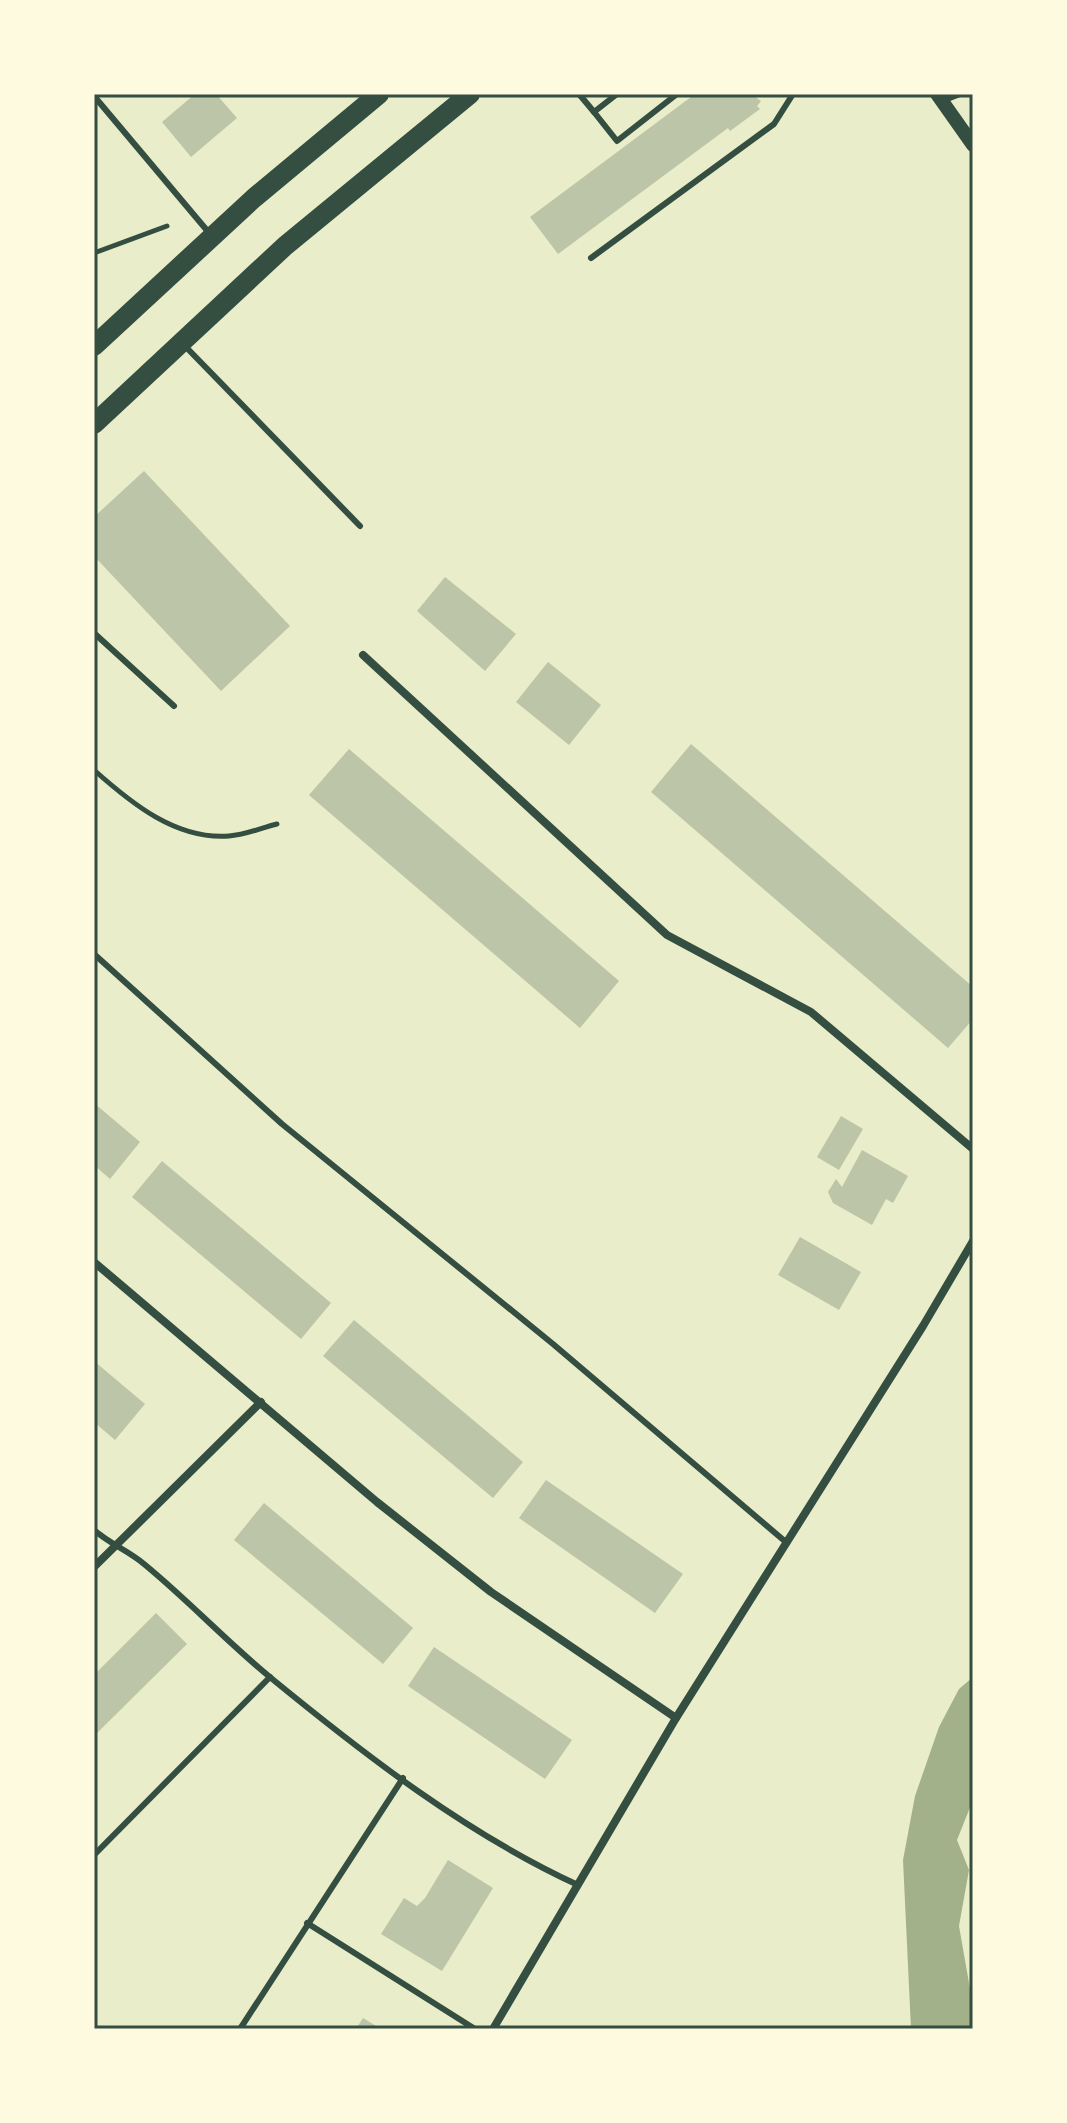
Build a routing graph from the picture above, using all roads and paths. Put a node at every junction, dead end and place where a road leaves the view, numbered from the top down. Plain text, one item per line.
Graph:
1 (379, 94) edge
2 (470, 94) edge
3 (579, 94) edge
4 (617, 94) edge
5 (677, 94) edge
6 (793, 94) edge
7 (960, 94) edge
8 (94, 96) edge
9 (940, 98) edge
10 (594, 112) junction
11 (973, 145) edge
12 (167, 226) dead end
13 (212, 236) junction
14 (94, 253) edge
15 (591, 258) dead end
16 (182, 342) junction
17 (94, 346) edge
18 (94, 424) edge
19 (360, 526) dead end
20 (94, 633) edge
21 (363, 655) dead end
22 (174, 706) dead end
23 (94, 770) edge
24 (277, 824) dead end
25 (94, 954) edge
26 (973, 1149) edge
27 (973, 1241) edge
28 (94, 1262) edge
29 (261, 1402) junction
30 (94, 1530) edge
31 (787, 1543) junction
32 (113, 1548) junction
33 (94, 1567) edge
34 (270, 1677) junction
35 (676, 1718) junction
36 (403, 1778) junction
37 (94, 1855) edge
38 (578, 1885) junction
39 (307, 1923) junction
40 (240, 2029) edge
41 (475, 2029) edge
42 (493, 2029) edge

1 - 13 main road
2 - 16 main road
3 - 10 lane
4 - 10 lane
5 - 10 lane
6 - 15 lane
7 - 9 lane
8 - 13 lane
9 - 11 street
12 - 14 path
13 - 17 main road
16 - 18 main road
16 - 19 lane
20 - 22 lane
21 - 26 street
23 - 24 path
25 - 31 lane
27 - 31 street
28 - 29 street
29 - 32 street
29 - 35 street
30 - 32 lane
31 - 35 street
32 - 33 street
32 - 34 lane
34 - 36 lane
34 - 37 lane
35 - 38 street
36 - 38 lane
36 - 39 lane
38 - 42 street
39 - 40 lane
39 - 41 lane

